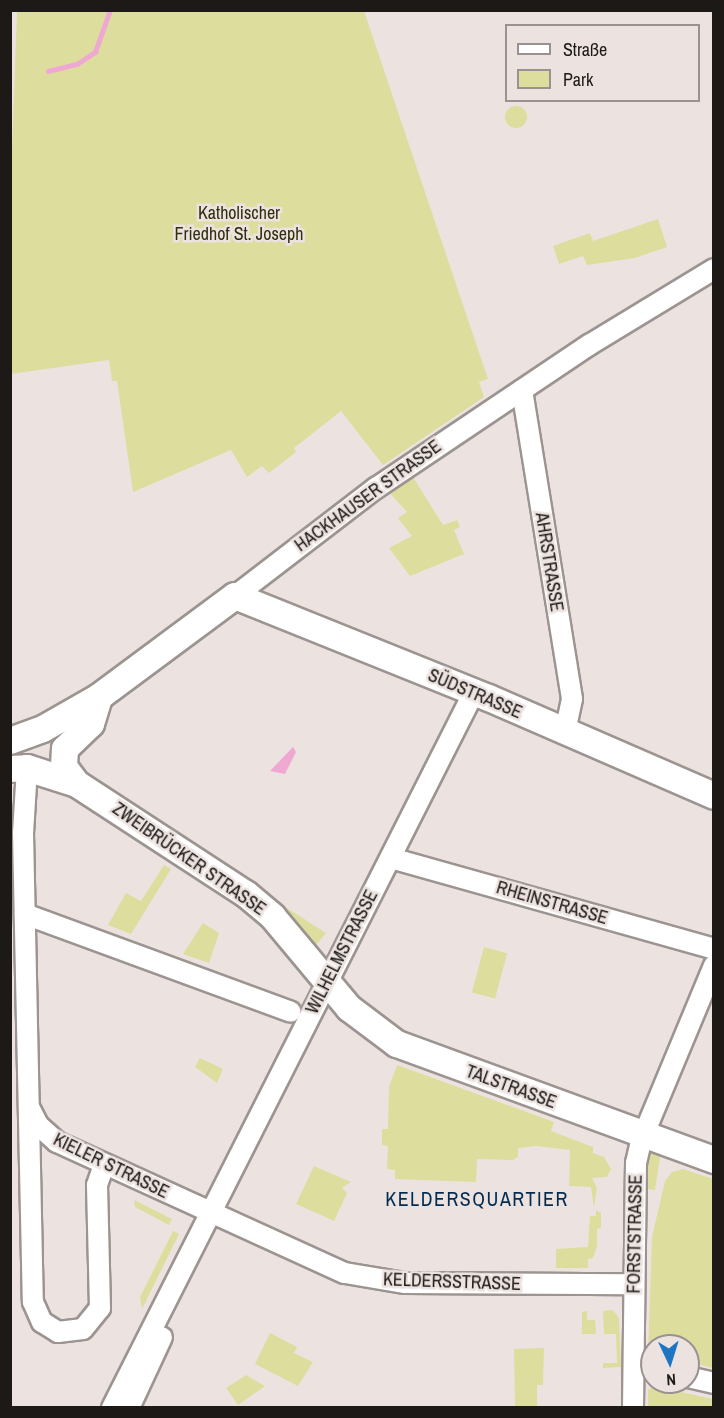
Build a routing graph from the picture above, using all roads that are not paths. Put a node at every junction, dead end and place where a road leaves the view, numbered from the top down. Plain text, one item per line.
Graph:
1 (714, 269) edge
2 (522, 390) junction
3 (235, 596) junction
4 (474, 692) junction
5 (97, 704) junction
6 (565, 733) junction
7 (18, 739) edge
8 (19, 768) edge
9 (77, 784) junction
10 (714, 796) edge
11 (391, 858) junction
12 (25, 914) junction
13 (714, 949) edge
14 (714, 966) edge
15 (326, 983) junction
16 (291, 1012) dead end
17 (27, 1100) junction
18 (644, 1135) junction
19 (714, 1160) edge
20 (104, 1165) junction
21 (213, 1213) junction
22 (633, 1284) junction
23 (640, 1343) edge
24 (640, 1380) edge
25 (112, 1407) edge
26 (129, 1407) edge
27 (633, 1407) edge

1 - 2 street, HACKHAUSER STRASSE
2 - 3 street, HACKHAUSER STRASSE
2 - 6 street, AHRSTRASSE
3 - 4 main road, SÜDSTRASSE
3 - 5 main road, HACKHAUSER STRASSE
4 - 6 main road, SÜDSTRASSE
4 - 11 street, WILHELMSTRASSE
5 - 7 main road, HACKHAUSER STRASSE
5 - 8 main road
5 - 9 main road
6 - 10 main road, SÜDSTRASSE
8 - 9 main road, ZWEIBRÜCKER STRASSE
8 - 12 street, KIELER STRASSE
9 - 15 main road, ZWEIBRÜCKER STRASSE
11 - 13 street, RHEINSTRASSE
11 - 15 street, WILHELMSTRASSE
12 - 16 street
12 - 17 street, KIELER STRASSE
14 - 18 street, FORSTSTRASSE
15 - 18 main road, TALSTRASSE
15 - 21 street, WILHELMSTRASSE
17 - 20 street, KIELER STRASSE
17 - 20 street, KIELER STRASSE
18 - 19 main road, TALSTRASSE
18 - 22 street, FORSTSTRASSE
20 - 21 street, KIELER STRASSE
21 - 22 street, KELDERSSTRASSE
21 - 25 street, WILHELMSTRASSE
21 - 26 street, WILHELMSTRASSE
22 - 23 street, FORSTSTRASSE
24 - 27 street, FORSTSTRASSE

